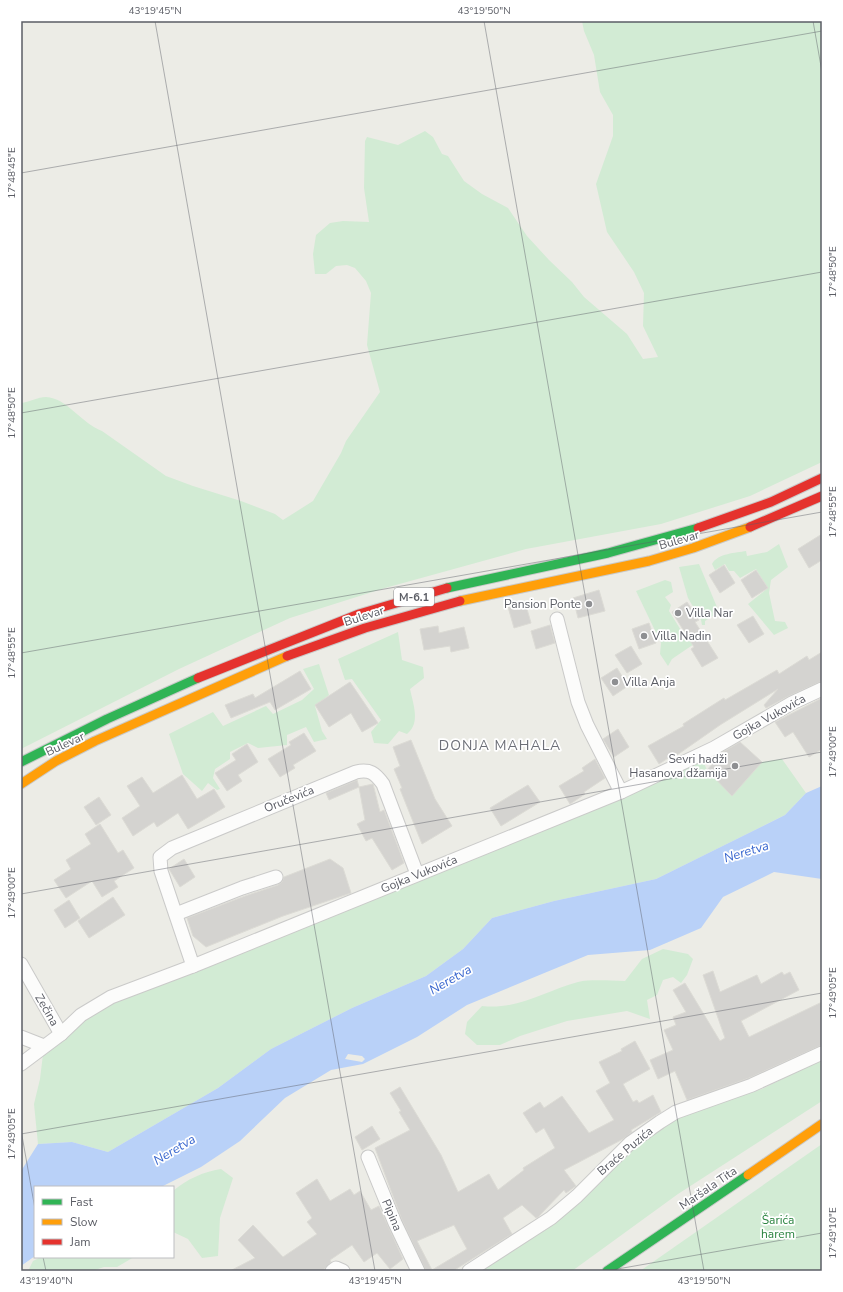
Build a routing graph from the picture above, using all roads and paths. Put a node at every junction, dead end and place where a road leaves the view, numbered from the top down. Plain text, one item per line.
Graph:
1 (822, 478) edge
2 (822, 496) edge
3 (557, 619) dead end
4 (822, 689) edge
5 (21, 762) edge
6 (44, 766) junction
7 (21, 778) edge
8 (21, 784) edge
9 (621, 792) junction
10 (417, 874) junction
11 (276, 877) dead end
12 (176, 914) junction
13 (21, 964) edge
14 (193, 966) junction
15 (61, 1034) junction
16 (21, 1037) edge
17 (44, 1046) junction
18 (822, 1053) edge
19 (21, 1064) edge
20 (822, 1124) edge
21 (368, 1157) dead end
22 (332, 1271) edge
23 (343, 1271) edge
24 (418, 1271) edge
25 (469, 1271) edge
26 (607, 1271) edge

1 - 5 main road, M-6.1
2 - 6 main road, Bulevar / M-6.1
3 - 9 street
4 - 9 street, Gojka Vukovića
6 - 7 main road, Bulevar
6 - 8 main road, M-6.1
9 - 10 street, Gojka Vukovića
10 - 12 street, Oručevića
10 - 14 street, Gojka Vukovića
11 - 12 street
12 - 14 street, Oručevića
13 - 15 street, Zečina
14 - 15 street, Gojka Vukovića
15 - 17 street, Gojka Vukovića
16 - 17 street
17 - 19 street, Gojka Vukovića
18 - 25 street, Braće Puzića
20 - 26 main road, Maršala Tita
21 - 24 street, Pipina
22 - 23 street

